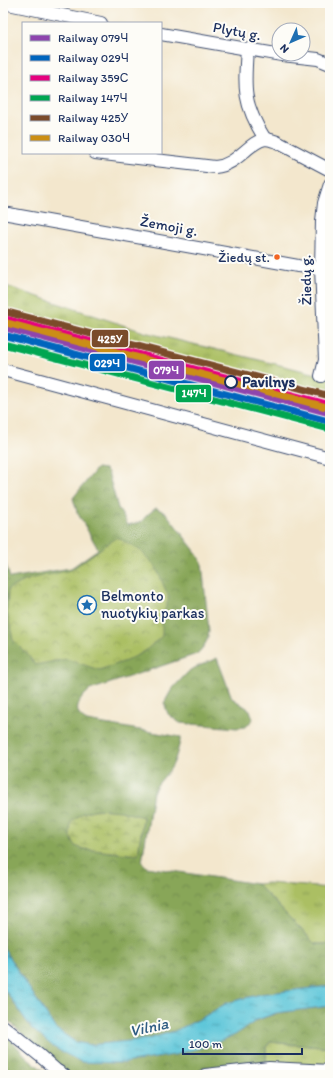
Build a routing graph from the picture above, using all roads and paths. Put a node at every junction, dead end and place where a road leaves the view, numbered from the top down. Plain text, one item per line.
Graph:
1 (3, 3) edge
2 (96, 22) edge
3 (162, 34) edge
4 (247, 49) junction
5 (330, 64) edge
6 (264, 139) junction
7 (104, 154) edge
8 (330, 170) edge
9 (330, 184) edge
10 (3, 213) edge
11 (326, 268) edge
12 (3, 370) edge
13 (321, 376) dead end
14 (330, 458) edge
15 (3, 1026) edge
16 (330, 1071) edge
17 (64, 1075) edge
18 (205, 1075) edge

1 - 2 street
3 - 4 street, Plytų g.
4 - 5 street, Plytų g.
4 - 6 street
6 - 7 street
6 - 8 street
9 - 11 street, Žiedų g.
10 - 11 street, Žemoji g.
11 - 13 street, Žiedų g.
12 - 14 street
15 - 17 street
16 - 18 street

